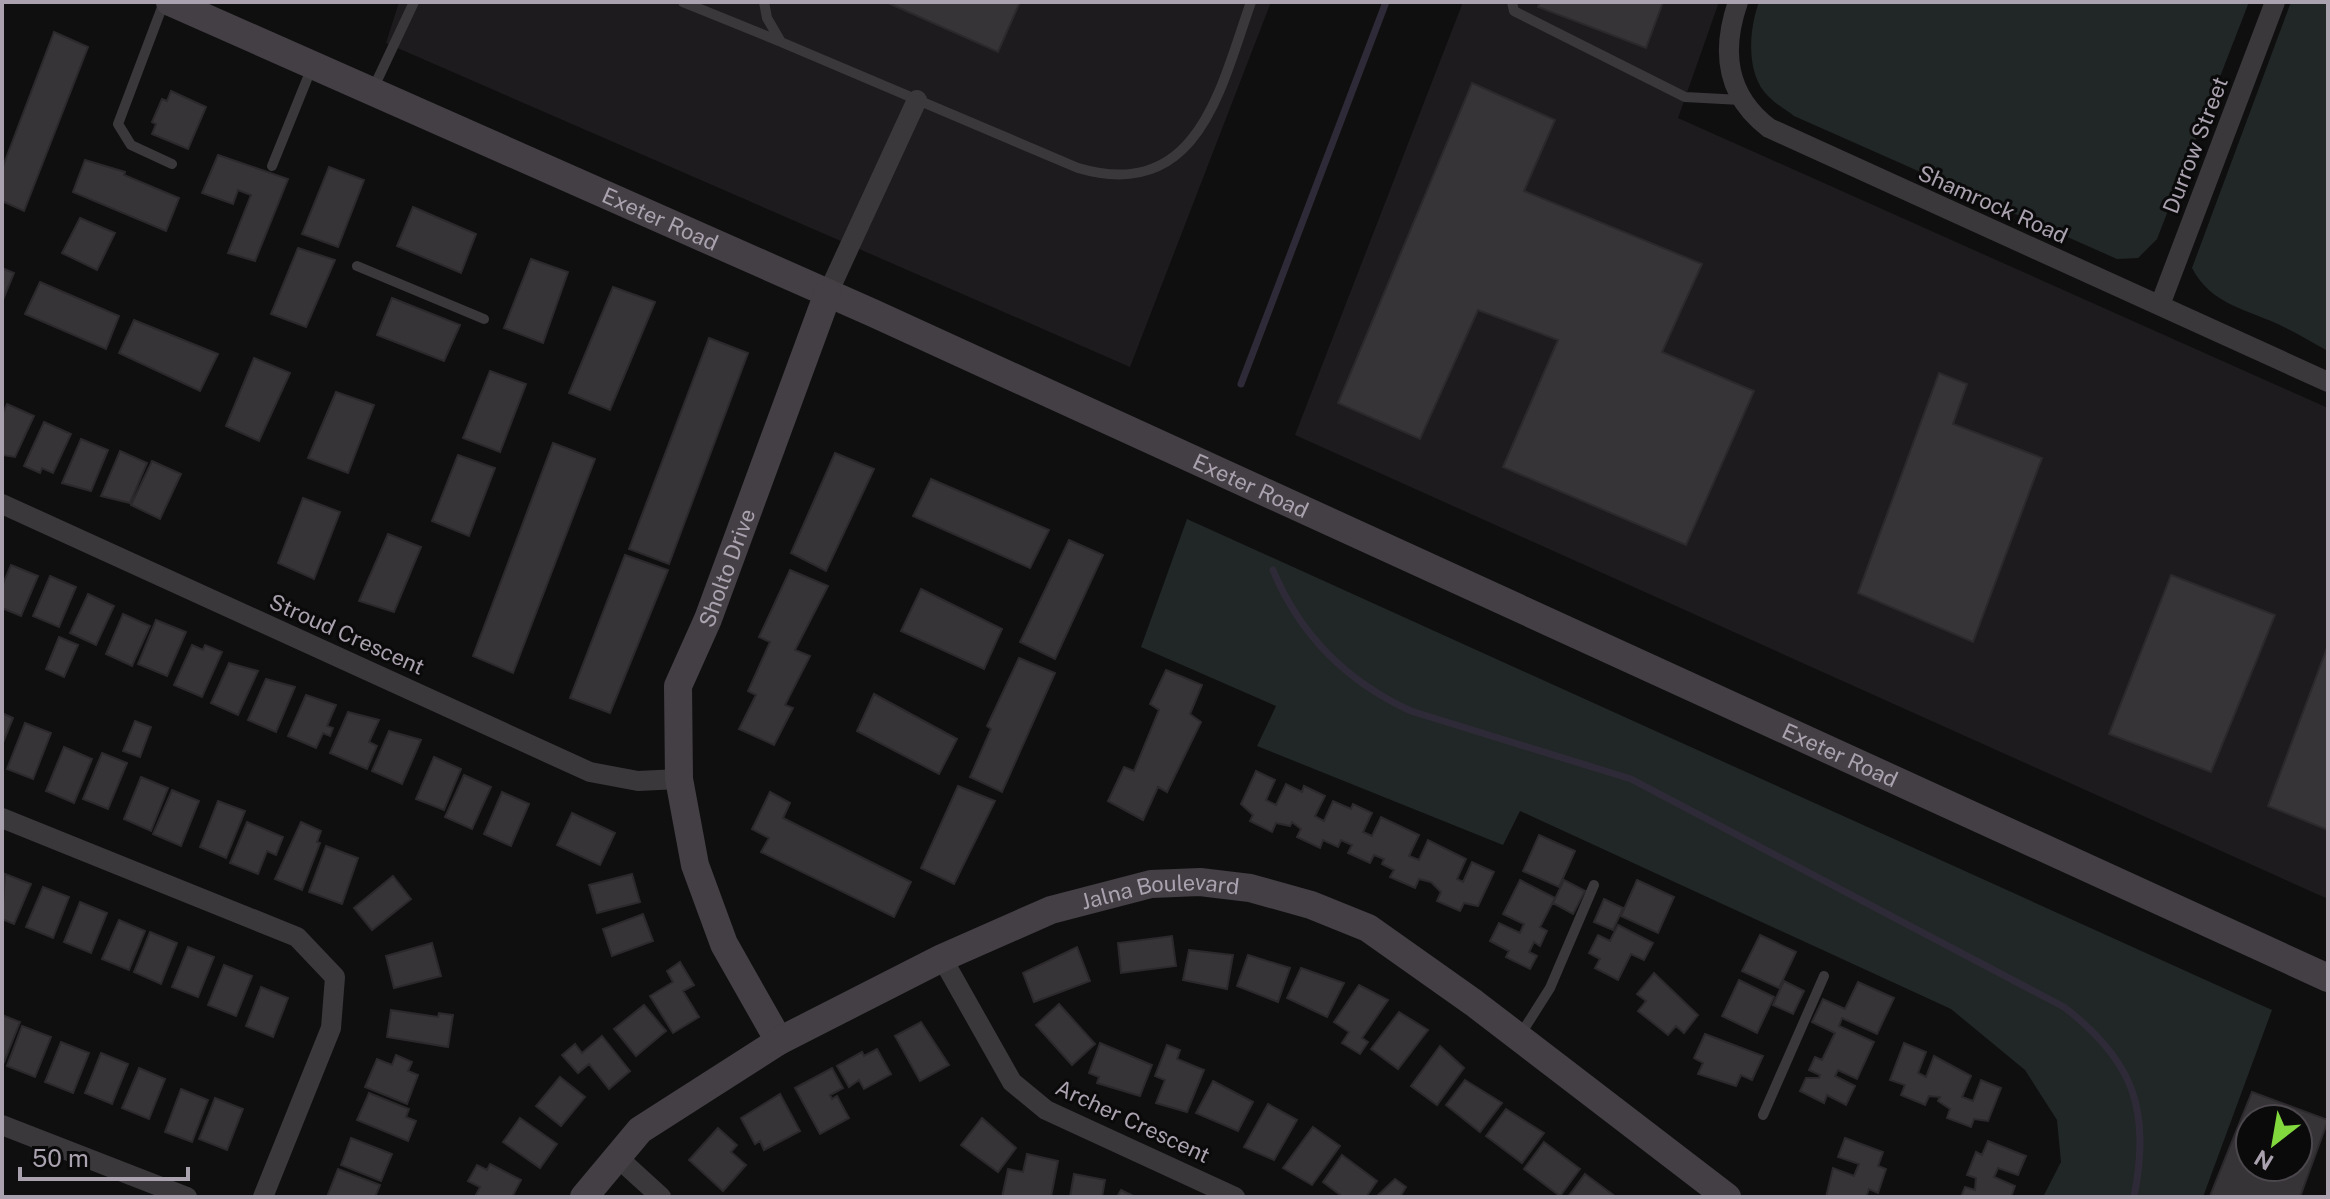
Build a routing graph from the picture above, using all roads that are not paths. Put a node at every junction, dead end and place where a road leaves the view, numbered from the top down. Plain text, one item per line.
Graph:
1 (167, 2) edge
2 (414, 2) edge
3 (683, 2) edge
4 (764, 2) edge
5 (1251, 2) edge
6 (1512, 2) edge
7 (1738, 2) edge
8 (2275, 2) edge
9 (704, 6) edge
10 (781, 42) junction
11 (313, 66) junction
12 (373, 90) junction
13 (917, 100) junction
14 (1741, 100) junction
15 (172, 164) dead end
16 (272, 166) dead end
17 (357, 266) dead end
18 (828, 293) junction
19 (2160, 305) junction
20 (484, 319) dead end
21 (2328, 382) edge
22 (2, 504) edge
23 (679, 779) junction
24 (2, 818) edge
25 (1594, 885) dead end
26 (942, 958) junction
27 (1824, 976) dead end
28 (2328, 978) edge
29 (1519, 1037) junction
30 (779, 1041) junction
31 (1763, 1115) dead end
32 (2, 1125) edge
33 (616, 1156) junction
34 (187, 1197) edge
35 (263, 1197) edge
36 (584, 1197) edge
37 (661, 1197) edge
38 (1235, 1197) edge
39 (1727, 1197) edge

1 - 11 main road, Exeter Road
1 - 15 lane
2 - 12 lane
3 - 9 lane
4 - 10 lane
5 - 13 lane
6 - 14 lane
7 - 14 street, Shamrock Road
8 - 19 street, Durrow Street
9 - 10 lane
10 - 13 lane
11 - 12 main road, Exeter Road
11 - 16 lane
12 - 18 main road, Exeter Road
13 - 18 street, Sholto Drive
14 - 19 street, Shamrock Road
17 - 20 lane
18 - 23 main road, Sholto Drive
18 - 28 main road, Exeter Road
19 - 21 street, Shamrock Road
22 - 23 street, Stroud Crescent
23 - 30 main road, Sholto Drive
24 - 35 street
25 - 29 lane
26 - 29 main road, Jalna Boulevard
26 - 30 main road, Jalna Boulevard
26 - 38 street, Archer Crescent
27 - 31 lane
29 - 39 main road, Jalna Boulevard
30 - 33 main road, Jalna Boulevard
32 - 34 street
33 - 36 main road, Jalna Boulevard
33 - 37 street

